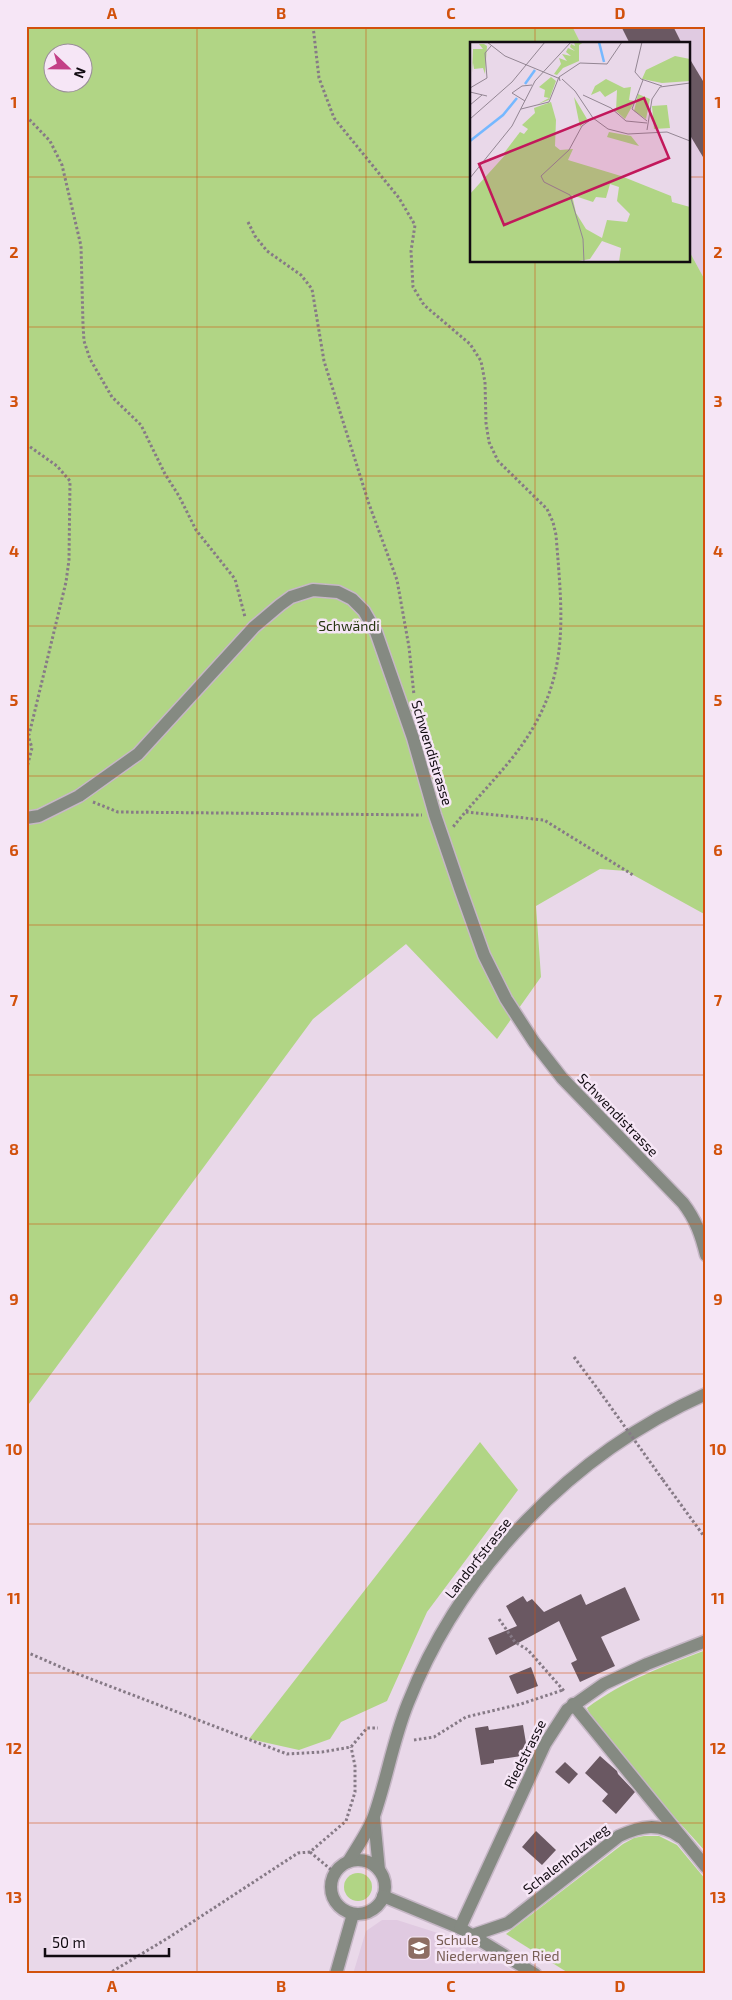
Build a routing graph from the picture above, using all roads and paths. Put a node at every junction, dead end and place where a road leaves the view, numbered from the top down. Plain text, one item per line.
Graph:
1 (313, 26) edge
2 (26, 116) edge
3 (248, 222) dead end
4 (26, 444) edge
5 (254, 627) junction
6 (414, 702) dead end
7 (26, 729) edge
8 (29, 735) junction
9 (26, 772) edge
10 (79, 796) junction
11 (465, 812) junction
12 (435, 816) junction
13 (33, 817) edge
14 (26, 829) edge
15 (443, 838) junction
16 (633, 875) dead end
17 (706, 1255) edge
18 (574, 1357) dead end
19 (706, 1394) edge
20 (706, 1539) edge
21 (500, 1618) dead end
22 (706, 1641) edge
23 (26, 1652) edge
24 (563, 1690) junction
25 (574, 1704) junction
26 (378, 1728) dead end
27 (414, 1740) dead end
28 (351, 1747) junction
29 (374, 1818) junction
30 (680, 1837) junction
31 (310, 1852) junction
32 (348, 1862) junction
33 (706, 1867) edge
34 (379, 1870) junction
35 (335, 1873) junction
36 (383, 1896) junction
37 (353, 1914) junction
38 (460, 1928) junction
39 (473, 1935) junction
40 (108, 1974) edge
41 (336, 1974) edge
42 (535, 1974) edge

1 - 11 path
2 - 5 path
3 - 6 path
4 - 8 path
5 - 10 street, Schwendistrasse
5 - 12 street, Schwendistrasse
7 - 8 path
8 - 9 path
10 - 12 path
10 - 13 street, Schwendistrasse
11 - 15 path
11 - 16 path
12 - 15 street, Schwendistrasse
13 - 14 street, Schwendistrasse
15 - 17 street, Schwendistrasse
18 - 20 path, bridge
19 - 29 street, Landorfstrasse
21 - 24 path
22 - 25 street, Riedstrasse
23 - 28 path
24 - 25 path
24 - 27 path
25 - 30 street, Schalenholzweg
25 - 38 street, Riedstrasse
26 - 28 path
28 - 31 path
29 - 32 street, Landorfstrasse
29 - 34 street, Landorfstrasse
30 - 33 street, Schalenholzweg
30 - 39 street, Schalenholzweg
31 - 35 path
31 - 40 path
32 - 34 street
32 - 35 street, Landorfstrasse
34 - 36 street, Landorfstrasse
35 - 37 street
36 - 37 street
36 - 38 street
37 - 41 street
38 - 39 street
39 - 42 street

